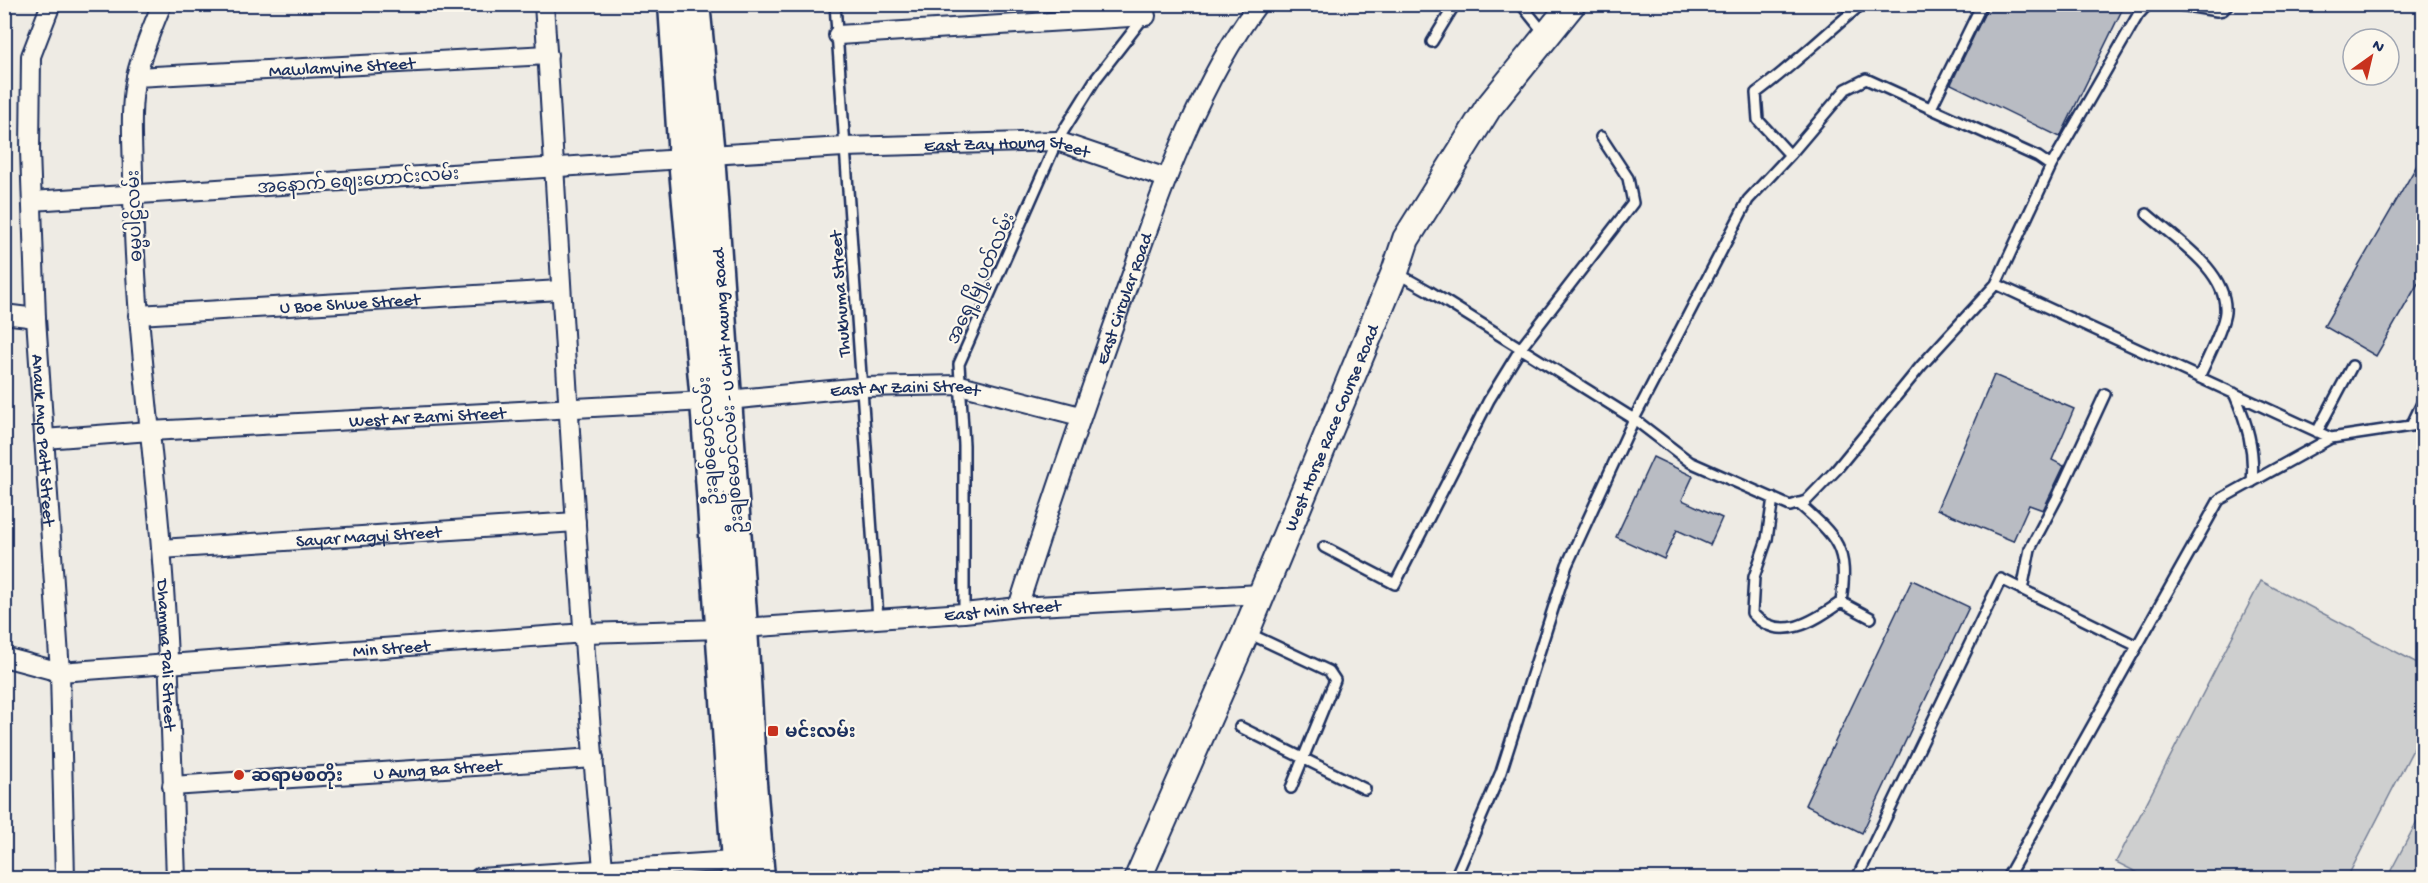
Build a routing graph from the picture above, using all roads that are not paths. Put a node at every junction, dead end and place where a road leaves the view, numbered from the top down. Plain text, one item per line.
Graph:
1 (51, 4) edge
2 (162, 4) edge
3 (544, 4) edge
4 (673, 4) edge
5 (695, 4) edge
6 (835, 4) edge
7 (1258, 4) edge
8 (1455, 4) edge
9 (1521, 4) edge
10 (1572, 4) edge
11 (1862, 4) edge
12 (1982, 4) edge
13 (2148, 4) edge
14 (2174, 4) edge
15 (2228, 4) edge
16 (1150, 10) edge
17 (838, 34) junction
18 (1546, 36) junction
19 (1432, 42) dead end
20 (548, 55) junction
21 (136, 77) junction
22 (1931, 108) junction
23 (1601, 137) dead end
24 (1057, 141) junction
25 (844, 147) junction
26 (1791, 155) junction
27 (697, 157) junction
28 (556, 166) junction
29 (2050, 166) junction
30 (1166, 178) junction
31 (133, 196) junction
32 (32, 201) junction
33 (2147, 214) dead end
34 (1395, 272) junction
35 (1996, 284) junction
36 (560, 290) junction
37 (4, 314) edge
38 (138, 315) junction
39 (36, 318) junction
40 (1521, 348) junction
41 (2352, 366) dead end
42 (2199, 377) junction
43 (960, 385) junction
44 (862, 387) junction
45 (2234, 393) junction
46 (2105, 394) dead end
47 (2424, 399) edge
48 (716, 401) junction
49 (569, 409) junction
50 (1080, 416) junction
51 (1634, 419) junction
52 (2424, 424) edge
53 (2411, 426) junction
54 (150, 431) junction
55 (2317, 432) junction
56 (2331, 438) junction
57 (44, 439) junction
58 (2252, 482) junction
59 (1773, 498) junction
60 (1798, 503) junction
61 (576, 522) junction
62 (1324, 547) dead end
63 (161, 549) junction
64 (2022, 590) junction
65 (1261, 594) junction
66 (1841, 602) junction
67 (1018, 607) junction
68 (964, 613) junction
69 (878, 618) junction
70 (1871, 618) dead end
71 (732, 628) junction
72 (1246, 632) junction
73 (585, 633) junction
74 (2137, 646) junction
75 (4, 657) edge
76 (168, 666) junction
77 (60, 672) junction
78 (1240, 727) dead end
79 (594, 758) junction
80 (1304, 758) junction
81 (172, 786) junction
82 (1291, 788) dead end
83 (1365, 789) dead end
84 (748, 869) edge
85 (603, 874) edge
86 (65, 879) edge
87 (176, 879) edge
88 (479, 879) edge
89 (1138, 879) edge
90 (1455, 879) edge
91 (1857, 879) edge
92 (2007, 879) edge

1 - 32 street, Anauk Myo Patt Street
2 - 21 street, ဓမ္မပါဠိလမ်း
3 - 20 street
4 - 27 main road, ဦးချစ်မောင်လမ်း
5 - 27 main road, ဦးချစ်မောင်လမ်း
6 - 17 lane, Thukhuma Street
7 - 30 street, East Circular Road
8 - 19 lane
9 - 18 lane
10 - 18 street, West Horse Race Course Road
11 - 26 lane
12 - 22 lane
13 - 29 lane
14 - 15 lane
16 - 17 street
16 - 24 lane, အရှေ့မြို့ပတ်လမ်း
17 - 25 lane, Thukhuma Street
18 - 34 street, West Horse Race Course Road
20 - 21 street, Mawlamyine Street
20 - 28 street
21 - 31 street, ဓမ္မပါဠိလမ်း
22 - 26 lane
22 - 29 lane
23 - 40 lane
24 - 25 street, East Zay Houng Steet
24 - 30 street, East Zay Houng Steet
24 - 43 lane, အရှေ့မြို့ပတ်လမ်း
25 - 27 street, East Zay Houng Steet
25 - 44 lane, Thukhuma Street
26 - 51 lane
27 - 28 street, အနောက် ဈေးဟောင်းလမ်း
27 - 48 main road, ဦးချစ်မောင်လမ်း
28 - 31 street, အနောက် ဈေးဟောင်းလမ်း
28 - 36 street
29 - 35 lane
30 - 50 street, East Circular Road
31 - 32 street, အနောက် ဈေးဟောင်းလမ်း
31 - 38 street, ဓမ္မပါဠိလမ်း
32 - 39 street, Anauk Myo Patt Street
33 - 42 lane
34 - 40 lane
34 - 65 street, West Horse Race Course Road
35 - 42 lane
35 - 60 lane
36 - 38 street, U Boe Shwe Street
36 - 49 street
37 - 39 street
38 - 54 street, ဓမ္မပါဠိလမ်း
39 - 57 street, Anauk Myo Patt Street
40 - 51 lane
40 - 62 lane
41 - 55 lane
42 - 45 lane
43 - 44 street, East Ar Zaini Street
43 - 50 street, East Ar Zaini Street
43 - 68 lane, အရှေ့မြို့ပတ်လမ်း
44 - 48 street, East Ar Zaini Street
44 - 69 lane, Thukhuma Street
45 - 55 lane
45 - 58 lane
46 - 64 lane
47 - 53 lane
48 - 49 street, West Ar Zarni Street
48 - 71 main road, ဦးချစ်မောင်လမ်း
49 - 54 street, West Ar Zarni Street
49 - 61 street
50 - 67 street, East Circular Road
51 - 59 lane
51 - 90 lane
52 - 53 lane
53 - 56 lane
54 - 57 street, West Ar Zarni Street
54 - 63 street, Dhamma Pali Street
55 - 56 lane
56 - 58 lane
57 - 77 street, Anauk Myo Patt Street
58 - 74 lane
59 - 60 lane
59 - 66 lane
60 - 66 lane
61 - 63 street, Sayar Magyi Street
61 - 73 street
63 - 76 street, Dhamma Pali Street
64 - 74 lane
64 - 91 lane
65 - 67 street, East Min Street
65 - 72 street, West Horse Race Course Road
66 - 70 lane
67 - 68 street, East Min Street
68 - 69 street, East Min Street
69 - 71 street, East Min Street
71 - 73 street, Min Street
71 - 84 main road, ဦးချစ်မောင်လမ်း
72 - 80 lane
72 - 89 street, West Horse Race Course Road
73 - 76 street, Min Street
73 - 79 street
74 - 92 lane
75 - 77 street, Min Street
76 - 77 street, Min Street
76 - 81 street, Dhamma Pali Street
77 - 86 street, Anauk Myo Patt Street
78 - 80 lane
79 - 81 street, U Aung Ba Street
79 - 85 street
80 - 82 lane
80 - 83 lane
81 - 87 street, Dhamma Pali Street
84 - 85 street
85 - 88 street

